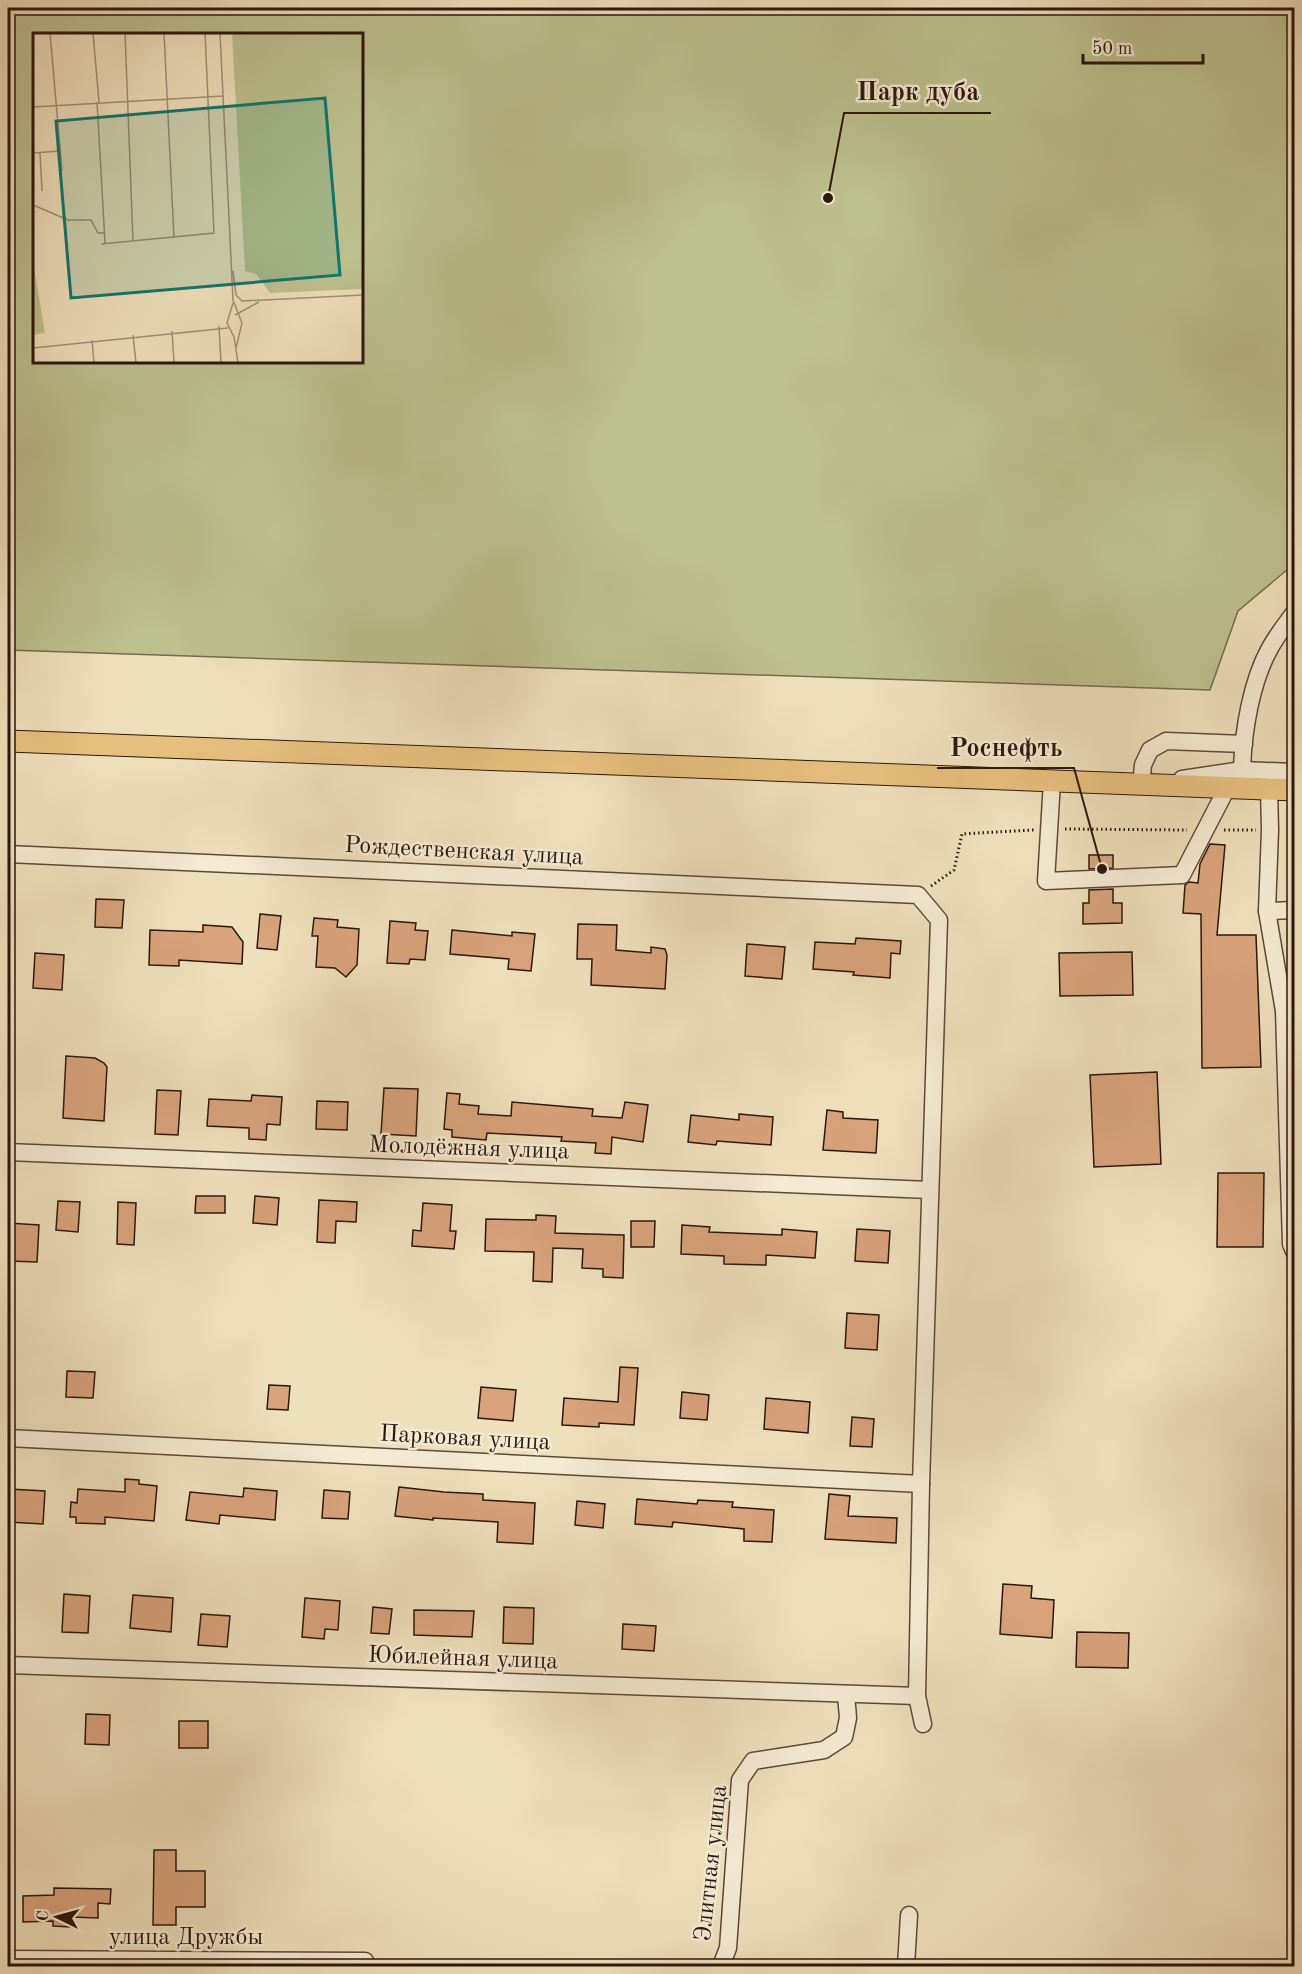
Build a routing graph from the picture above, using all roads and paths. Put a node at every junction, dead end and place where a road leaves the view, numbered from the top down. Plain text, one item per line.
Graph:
1 (1294, 614) edge
2 (8, 741) edge
3 (1244, 744) junction
4 (1242, 770) junction
5 (1294, 772) edge
6 (1053, 781) junction
7 (1141, 785) junction
8 (1227, 788) junction
9 (1269, 789) junction
10 (1294, 790) edge
11 (1050, 829) junction
12 (1206, 830) junction
13 (1270, 830) junction
14 (8, 854) edge
15 (918, 895) junction
16 (1294, 910) edge
17 (1267, 911) junction
18 (1289, 1011) edge
19 (8, 1152) edge
20 (929, 1190) junction
21 (1294, 1251) edge
22 (8, 1438) edge
23 (921, 1484) junction
24 (8, 1665) edge
25 (846, 1694) junction
26 (917, 1696) junction
27 (923, 1724) dead end
28 (909, 1915) dead end
29 (8, 1959) edge
30 (365, 1961) dead end
31 (224, 1963) edge
32 (721, 1966) edge
33 (906, 1966) edge

1 - 3 street
2 - 6 main road
3 - 4 street
3 - 7 street
4 - 5 street
4 - 7 street
6 - 7 main road
6 - 11 street
7 - 8 main road
8 - 9 main road
8 - 12 street
9 - 10 main road
9 - 13 street
11 - 12 path
11 - 12 street
11 - 15 path
12 - 13 path
13 - 17 street
14 - 15 street, Рождественская улица
15 - 20 street
16 - 17 street
17 - 18 street
18 - 21 street
19 - 20 street, Молодёжная улица
20 - 23 street
22 - 23 street, Парковая улица
23 - 26 street
24 - 25 street, Юбилейная улица
25 - 26 street, Юбилейная улица
25 - 32 street, Элитная улица
26 - 27 street
28 - 33 street
29 - 31 street, улица Дружбы
30 - 31 street, улица Дружбы

